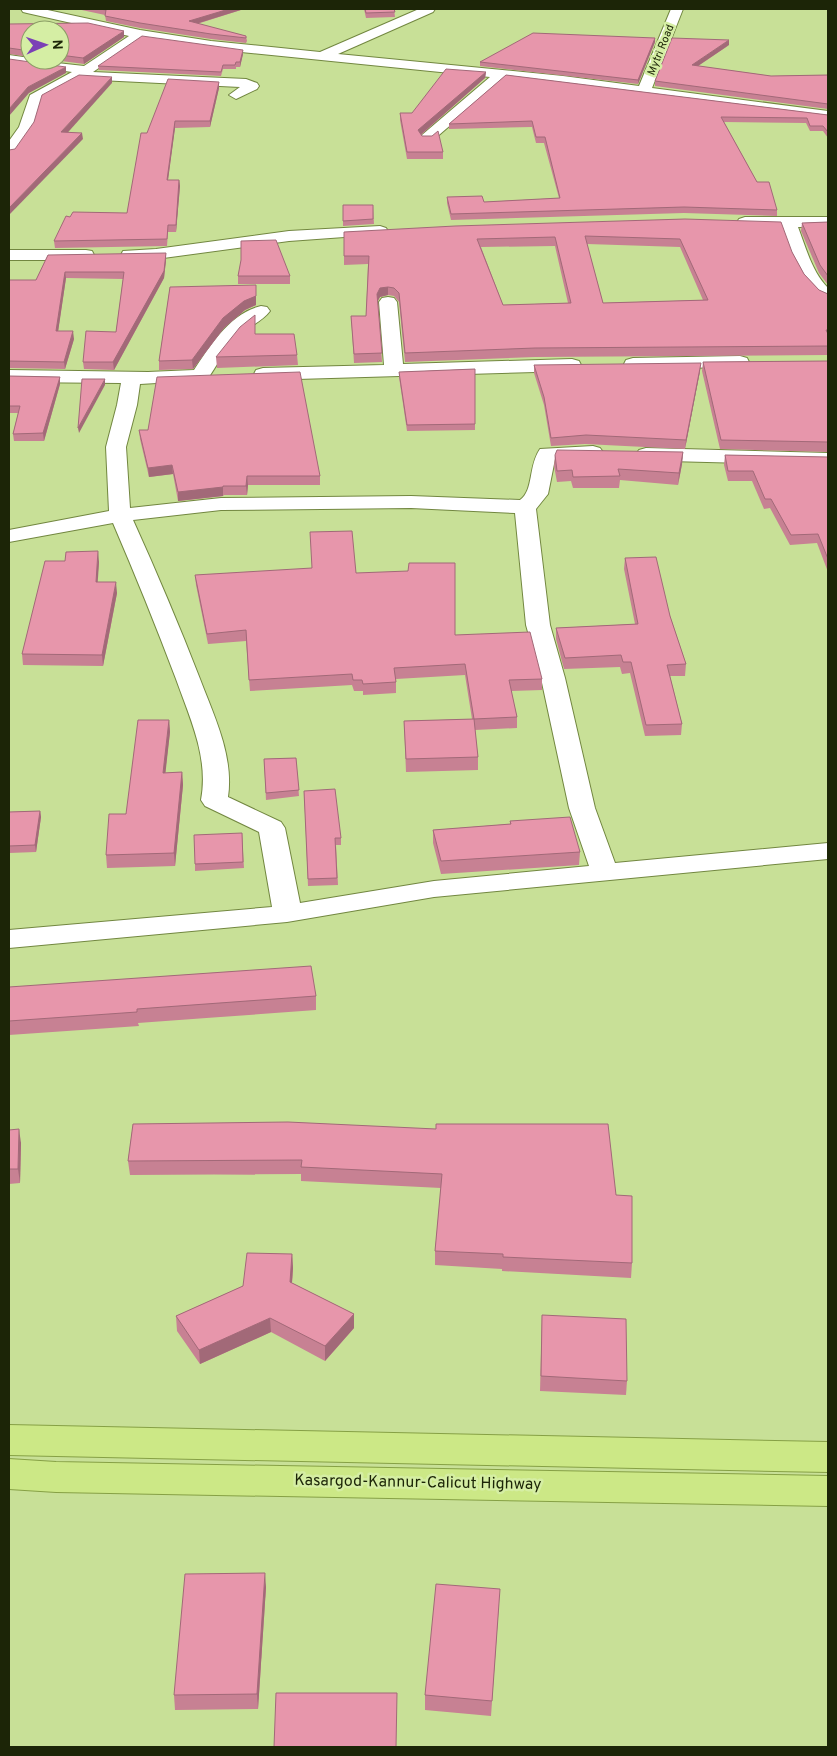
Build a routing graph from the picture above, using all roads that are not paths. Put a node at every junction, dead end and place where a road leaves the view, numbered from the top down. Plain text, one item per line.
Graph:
1 (27, 9) edge
2 (427, 9) edge
3 (677, 9) edge
4 (140, 34) junction
5 (323, 55) junction
6 (9, 60) edge
7 (82, 72) junction
8 (502, 74) junction
9 (644, 91) junction
10 (236, 95) dead end
11 (828, 115) edge
12 (426, 138) edge
13 (9, 151) edge
14 (731, 222) edge
15 (828, 222) edge
16 (788, 223) junction
17 (396, 230) edge
18 (9, 255) edge
19 (828, 296) edge
20 (388, 302) edge
21 (261, 311) dead end
22 (758, 362) edge
23 (593, 364) edge
24 (612, 364) edge
25 (394, 370) junction
26 (247, 375) edge
27 (9, 376) edge
28 (200, 376) junction
29 (219, 376) edge
30 (131, 378) junction
31 (828, 459) edge
32 (525, 507) junction
33 (120, 516) junction
34 (9, 536) edge
35 (828, 851) edge
36 (605, 873) junction
37 (287, 914) junction
38 (9, 939) edge
39 (9, 1440) edge
40 (828, 1457) edge
41 (9, 1474) edge
42 (828, 1491) edge

1 - 4 street
2 - 5 street
3 - 9 street, Mytri Road
4 - 5 street
4 - 7 street
5 - 8 street
6 - 7 street
7 - 10 street
7 - 13 street
8 - 9 street
8 - 12 street
9 - 11 street
14 - 16 street
15 - 16 street
16 - 19 street
17 - 18 street
20 - 25 street
21 - 28 street
22 - 24 street
23 - 25 street
25 - 26 street
27 - 30 street
28 - 29 street
28 - 30 street
30 - 33 street
31 - 32 street
32 - 33 street
32 - 36 street
33 - 34 street
33 - 37 street
35 - 36 street
36 - 37 street
37 - 38 street
39 - 40 highway
41 - 42 highway, Kasargod-Kannur-Calicut Highway

